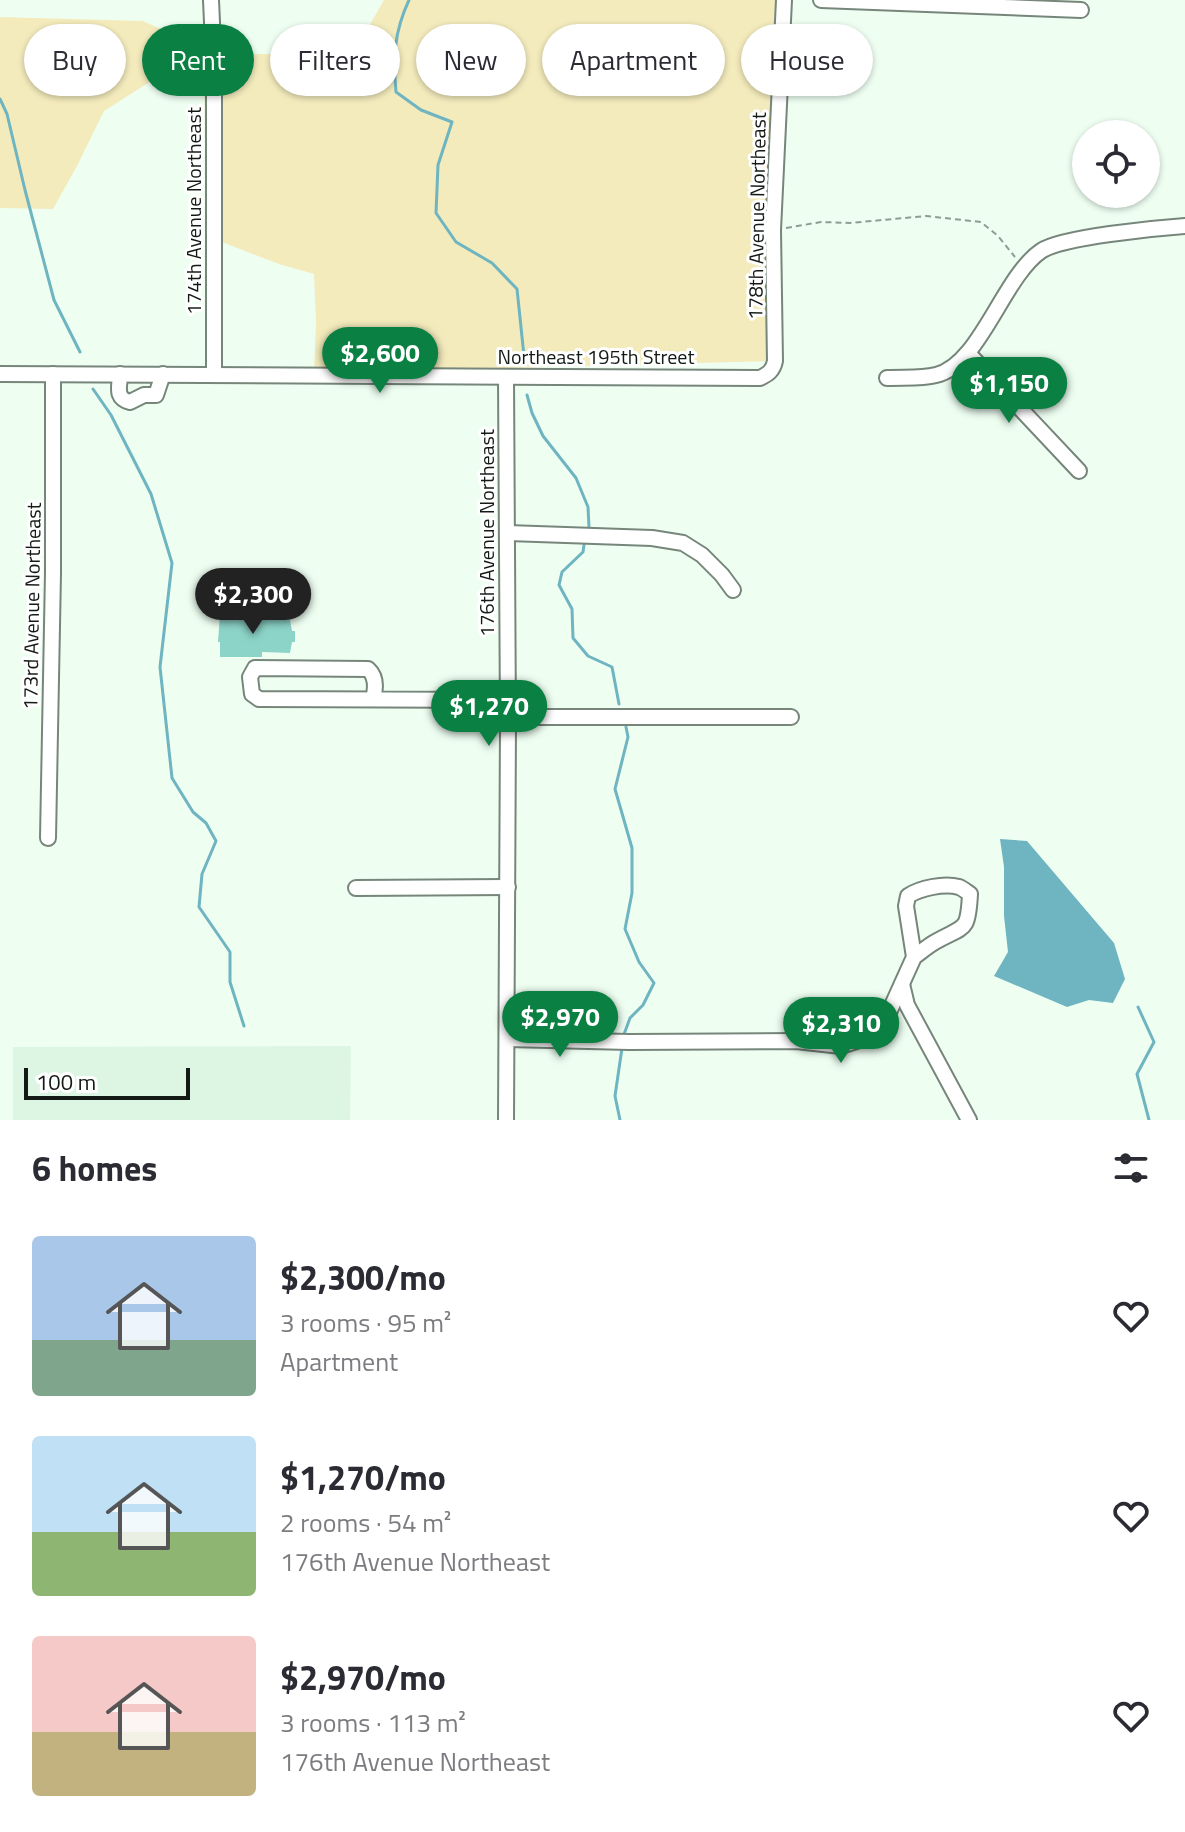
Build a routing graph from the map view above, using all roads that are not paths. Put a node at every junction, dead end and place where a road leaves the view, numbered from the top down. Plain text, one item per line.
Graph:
1 (211, 0) edge
2 (784, 0) edge
3 (821, 0) edge
4 (1004, 4) edge
5 (1081, 10) dead end
6 (1185, 226) edge
7 (968, 353) junction
8 (0, 374) edge
9 (53, 374) junction
10 (120, 374) junction
11 (163, 374) junction
12 (214, 374) junction
13 (506, 377) junction
14 (760, 378) joint
15 (887, 378) dead end
16 (1079, 471) dead end
17 (507, 533) junction
18 (733, 590) dead end
19 (373, 699) junction
20 (508, 700) junction
21 (508, 717) junction
22 (791, 717) dead end
23 (48, 838) dead end
24 (508, 887) junction
25 (356, 888) dead end
26 (914, 957) junction
27 (902, 984) junction
28 (507, 1039) junction
29 (506, 1120) edge
30 (969, 1120) edge

1 - 12 street, 174th Avenue Northeast
2 - 14 street, 178th Avenue Northeast
3 - 4 street
4 - 5 street
6 - 7 street
7 - 15 street
7 - 16 street
8 - 9 street, Northeast 195th Street
9 - 10 street, Northeast 195th Street
9 - 23 street, 173rd Avenue Northeast
10 - 11 street, Northeast 195th Street
10 - 11 street
11 - 12 street, Northeast 195th Street
12 - 13 street, Northeast 195th Street
13 - 14 street, Northeast 195th Street
13 - 17 street, 176th Avenue Northeast
17 - 18 street
17 - 20 street, 176th Avenue Northeast
19 - 19 street
19 - 20 street
20 - 21 street, 176th Avenue Northeast
21 - 22 street
21 - 24 street, 176th Avenue Northeast
24 - 25 street
24 - 28 street, 176th Avenue Northeast
26 - 26 street
26 - 27 street
27 - 28 street
27 - 30 street
28 - 29 street, 176th Avenue Northeast

